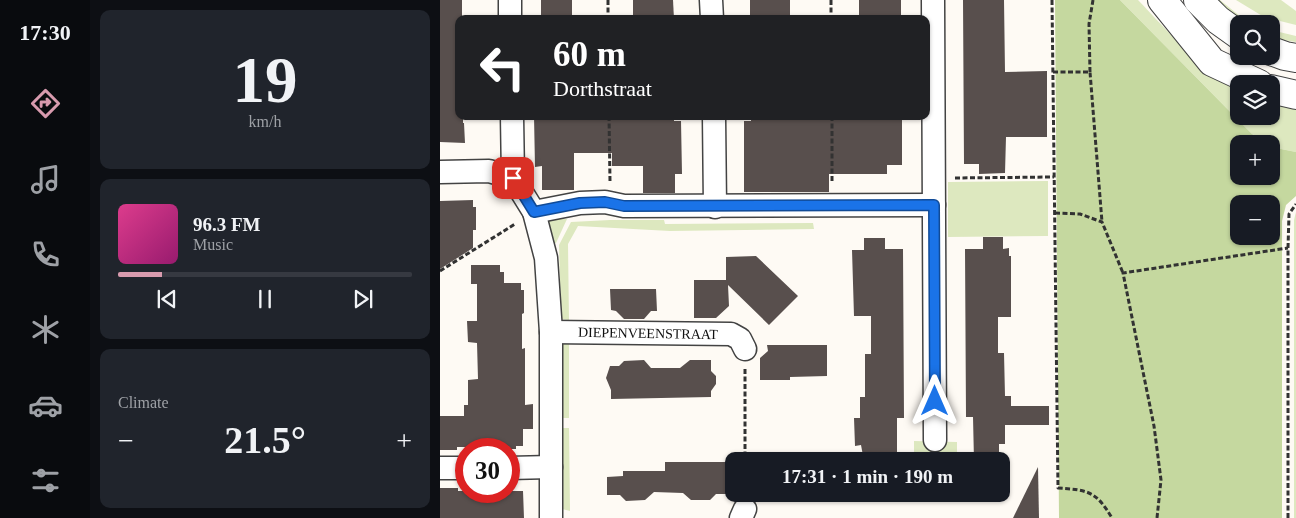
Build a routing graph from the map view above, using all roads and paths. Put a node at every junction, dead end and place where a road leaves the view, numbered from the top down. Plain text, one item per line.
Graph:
1 (510, 0) edge
2 (608, 0) edge
3 (711, 0) edge
4 (831, 0) edge
5 (933, 0) edge
6 (1052, 0) edge
7 (1093, 0) edge
8 (1162, 0) edge
9 (1198, 0) edge
10 (510, 15) edge
11 (608, 15) edge
12 (712, 15) edge
13 (831, 15) edge
14 (1230, 29) edge
15 (1280, 54) edge
16 (1296, 58) edge
17 (1053, 72) junction
18 (1090, 72) junction
19 (1240, 75) edge
20 (1280, 91) edge
21 (1296, 95) edge
22 (512, 120) edge
23 (609, 120) edge
24 (714, 120) edge
25 (832, 120) edge
26 (440, 172) edge
27 (1054, 177) junction
28 (513, 178) junction
29 (934, 178) junction
30 (610, 203) junction
31 (1296, 204) edge
32 (934, 205) junction
33 (832, 206) junction
34 (715, 207) junction
35 (534, 212) junction
36 (1054, 213) junction
37 (1102, 222) junction
38 (1288, 248) junction
39 (440, 271) edge
40 (1122, 273) junction
41 (551, 332) junction
42 (745, 349) joint
43 (935, 440) dead end
44 (745, 452) edge
45 (440, 468) edge
46 (455, 468) edge
47 (520, 468) edge
48 (551, 468) junction
49 (551, 518) edge
50 (1112, 518) edge
51 (1157, 518) edge
52 (1288, 518) edge

1 - 10 street
2 - 11 path
3 - 12 street
4 - 13 path
5 - 29 street
6 - 17 path
7 - 18 path
8 - 19 street
9 - 14 street
15 - 16 street
17 - 18 path
17 - 27 path
18 - 37 path
20 - 21 street
22 - 28 street
23 - 30 path
24 - 34 street
25 - 33 path
26 - 28 street
27 - 29 path
27 - 36 path
28 - 35 street
29 - 32 street
30 - 34 street
30 - 35 street
31 - 38 path
32 - 33 street
32 - 43 street
33 - 34 street
35 - 39 path
35 - 41 street
36 - 37 path
36 - 50 path
37 - 40 path
38 - 40 path
38 - 52 path
40 - 51 path
41 - 42 street, DIEPENVEENSTRAAT
41 - 48 street
42 - 44 path
45 - 46 street
47 - 48 street
48 - 49 street

